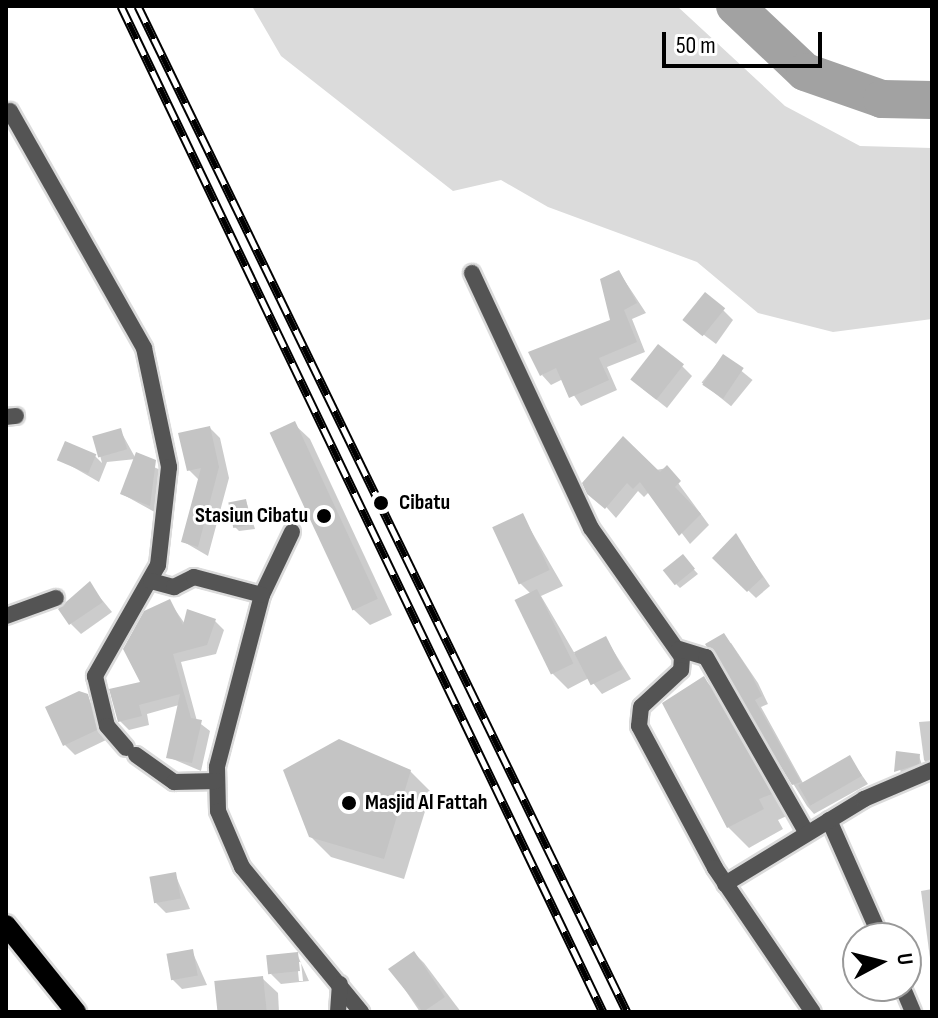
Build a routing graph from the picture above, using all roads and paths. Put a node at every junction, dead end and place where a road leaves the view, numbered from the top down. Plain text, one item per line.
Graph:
1 (10, 111) dead end
2 (472, 273) dead end
3 (292, 532) dead end
4 (151, 581) junction
5 (262, 595) junction
6 (56, 598) dead end
7 (6, 616) edge
8 (679, 649) junction
9 (932, 770) edge
10 (216, 781) junction
11 (829, 820) junction
12 (807, 833) junction
13 (725, 884) junction
14 (874, 922) edge
15 (6, 925) edge
16 (340, 984) junction
17 (76, 1012) edge
18 (338, 1012) edge
19 (361, 1012) edge
20 (813, 1012) edge

1 - 4 street
2 - 8 street
3 - 5 street
4 - 5 street
4 - 10 street
5 - 10 street
6 - 7 street
8 - 12 street
8 - 13 street
9 - 11 street
10 - 16 street
11 - 12 street
11 - 14 street
12 - 13 street
13 - 20 street
15 - 17 main road
16 - 18 street
16 - 19 street

